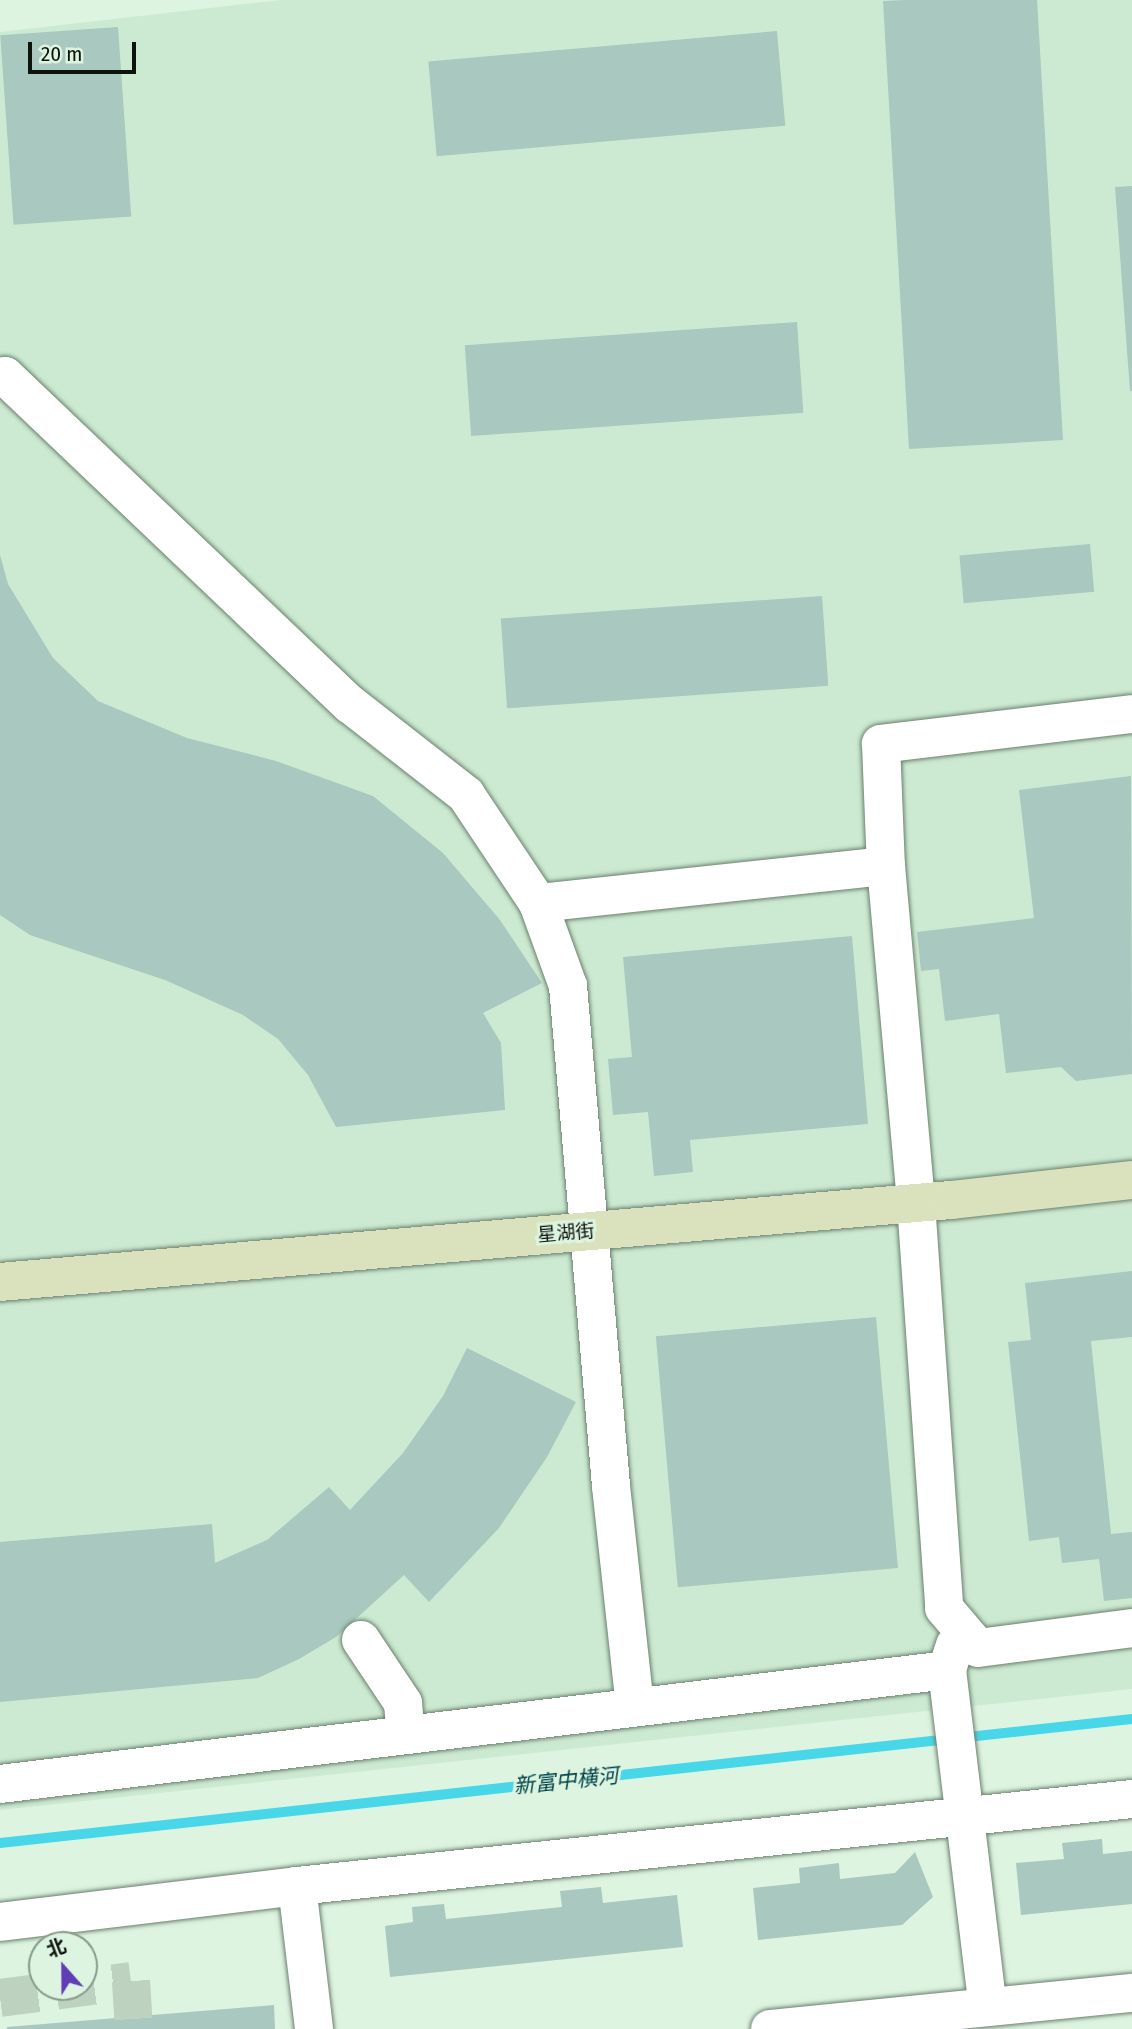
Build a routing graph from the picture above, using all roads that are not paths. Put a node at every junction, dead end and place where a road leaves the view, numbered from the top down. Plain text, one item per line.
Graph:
1 (0, 377) edge
2 (1132, 714) edge
3 (886, 866) junction
4 (538, 903) junction
5 (1132, 1180) edge
6 (916, 1203) junction
7 (589, 1231) junction
8 (0, 1282) edge
9 (960, 1627) junction
10 (1132, 1628) edge
11 (361, 1640) dead end
12 (949, 1682) junction
13 (635, 1707) junction
14 (407, 1735) junction
15 (0, 1784) edge
16 (1132, 1800) edge
17 (965, 1819) junction
18 (297, 1886) junction
19 (0, 1922) edge
20 (1132, 1993) edge
21 (988, 2007) junction
22 (314, 2029) edge
23 (770, 2029) edge

1 - 4 street
2 - 3 street
3 - 4 street
3 - 6 street
4 - 7 street
5 - 6 street, 星湖街
6 - 7 street, 星湖街
6 - 9 street
7 - 8 street, 星湖街
7 - 13 street
9 - 10 street
9 - 12 street
11 - 14 street
12 - 13 street
12 - 17 street
13 - 14 street
14 - 15 street
16 - 17 street
17 - 18 street
17 - 21 street
18 - 19 street
18 - 22 street
20 - 21 street
21 - 23 street

